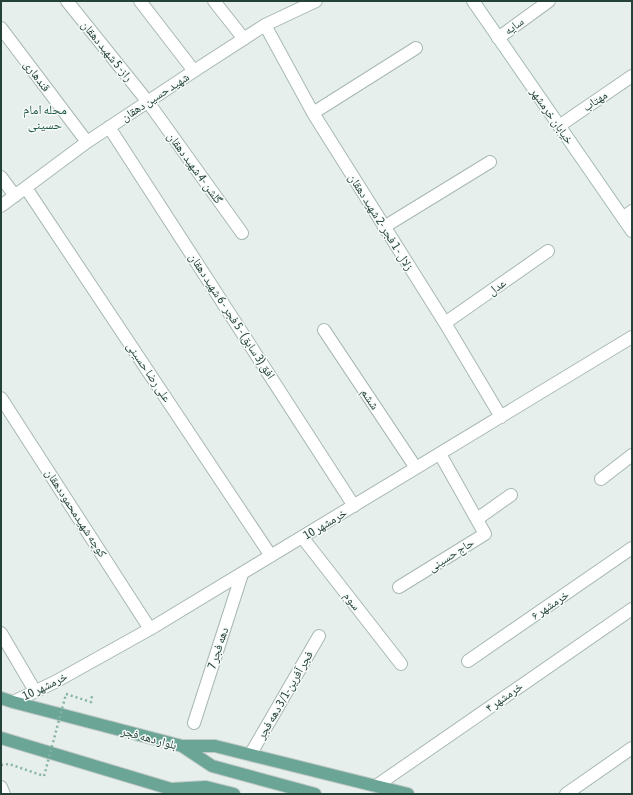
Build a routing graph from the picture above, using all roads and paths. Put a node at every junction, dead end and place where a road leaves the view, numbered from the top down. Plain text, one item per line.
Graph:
1 (67, 1) edge
2 (140, 1) edge
3 (214, 1) edge
4 (316, 1) edge
5 (473, 1) edge
6 (549, 1) edge
7 (265, 26) junction
8 (1, 28) edge
9 (498, 38) junction
10 (244, 39) junction
11 (416, 48) dead end
12 (194, 71) junction
13 (632, 76) edge
14 (148, 102) junction
15 (313, 113) junction
16 (559, 126) junction
17 (109, 127) junction
18 (87, 142) junction
19 (490, 162) dead end
20 (1, 177) edge
21 (26, 188) junction
22 (15, 196) junction
23 (1, 206) edge
24 (628, 215) edge
25 (384, 227) junction
26 (632, 231) edge
27 (242, 234) dead end
28 (548, 251) dead end
29 (445, 323) junction
30 (324, 330) dead end
31 (632, 337) edge
32 (1, 398) edge
33 (501, 417) junction
34 (440, 454) junction
35 (632, 455) edge
36 (416, 468) junction
37 (601, 479) dead end
38 (511, 495) dead end
39 (354, 506) junction
40 (477, 519) junction
41 (302, 537) junction
42 (632, 548) edge
43 (271, 556) junction
44 (242, 574) junction
45 (399, 587) dead end
46 (632, 609) edge
47 (150, 629) junction
48 (1, 633) edge
49 (319, 636) dead end
50 (468, 661) dead end
51 (401, 664) dead end
52 (35, 691) junction
53 (92, 696) dead end
54 (1, 698) edge
55 (13, 702) junction
56 (194, 723) dead end
57 (1, 738) edge
58 (182, 746) junction
59 (632, 748) edge
60 (250, 755) junction
61 (1, 765) edge
62 (376, 786) junction
63 (1, 787) edge
64 (175, 792) edge
65 (4, 794) edge
66 (234, 794) edge
67 (315, 794) edge
68 (408, 794) edge
69 (566, 794) edge

1 - 14 street, راز- 5 شهید دهقان
2 - 12 street
3 - 10 street
4 - 7 street, شهید حسین دهقان
5 - 9 street, خیابان خرمشهر
6 - 9 street, سایه
7 - 10 street, شهید حسین دهقان
7 - 15 street, زلال - 1 فجر -2 شهید دهقان
8 - 18 street, قندهاری
9 - 16 street, خیابان خرمشهر
10 - 12 street, شهید حسین دهقان
11 - 15 street
12 - 14 street, شهید حسین دهقان
13 - 16 street, مهتاب
14 - 17 street, شهید حسین دهقان
14 - 27 street, گلشن -4 شهید دهقان
15 - 25 street, زلال - 1 فجر -2 شهید دهقان
16 - 24 street, خیابان خرمشهر
17 - 18 street, شهید حسین دهقان
17 - 39 street, افق (3 سابق) - 5 فجر - 6 شهید دهقان
18 - 21 street, شهید حسین دهقان
19 - 25 street
20 - 22 street
21 - 22 street, شهید حسین دهقان
21 - 43 street, علی رضا حسینی
22 - 23 street, شهید حسین دهقان
24 - 26 street, خیابان خرمشهر
25 - 29 street, زلال - 1 فجر -2 شهید دهقان
28 - 29 street, عدل
29 - 33 street, زلال - 1 فجر -2 شهید دهقان
30 - 36 street, ششم
31 - 33 street, خرمشهر 10
32 - 47 street, کوچه شهیدمحموددهقان
33 - 34 street, خرمشهر 10
34 - 36 street, خرمشهر 10
34 - 40 street, حاج حسینی
35 - 37 street
36 - 39 street, خرمشهر 10
38 - 40 street
39 - 41 street, خرمشهر 10
40 - 45 street, حاج حسینی
41 - 43 street, خرمشهر 10
41 - 51 street, سوم
42 - 50 street, خرمشهر ۶
43 - 44 street, خرمشهر 10
44 - 47 street, خرمشهر 10
44 - 56 street, دهه فجر 7
46 - 62 street, خرمشهر ۴
47 - 52 street, خرمشهر 10
48 - 52 street
49 - 60 street, فجر آفرین-3/1 دهه فجر
52 - 55 street, خرمشهر 10
53 - 61 path, bridge
54 - 55 main road, بلوار دهه فجر
55 - 58 main road, بلوار دهه فجر
57 - 64 main road
58 - 60 main road
58 - 67 main road, بلوار دهه فجر
59 - 69 street
60 - 62 main road
62 - 68 main road
63 - 65 street
64 - 66 main road

